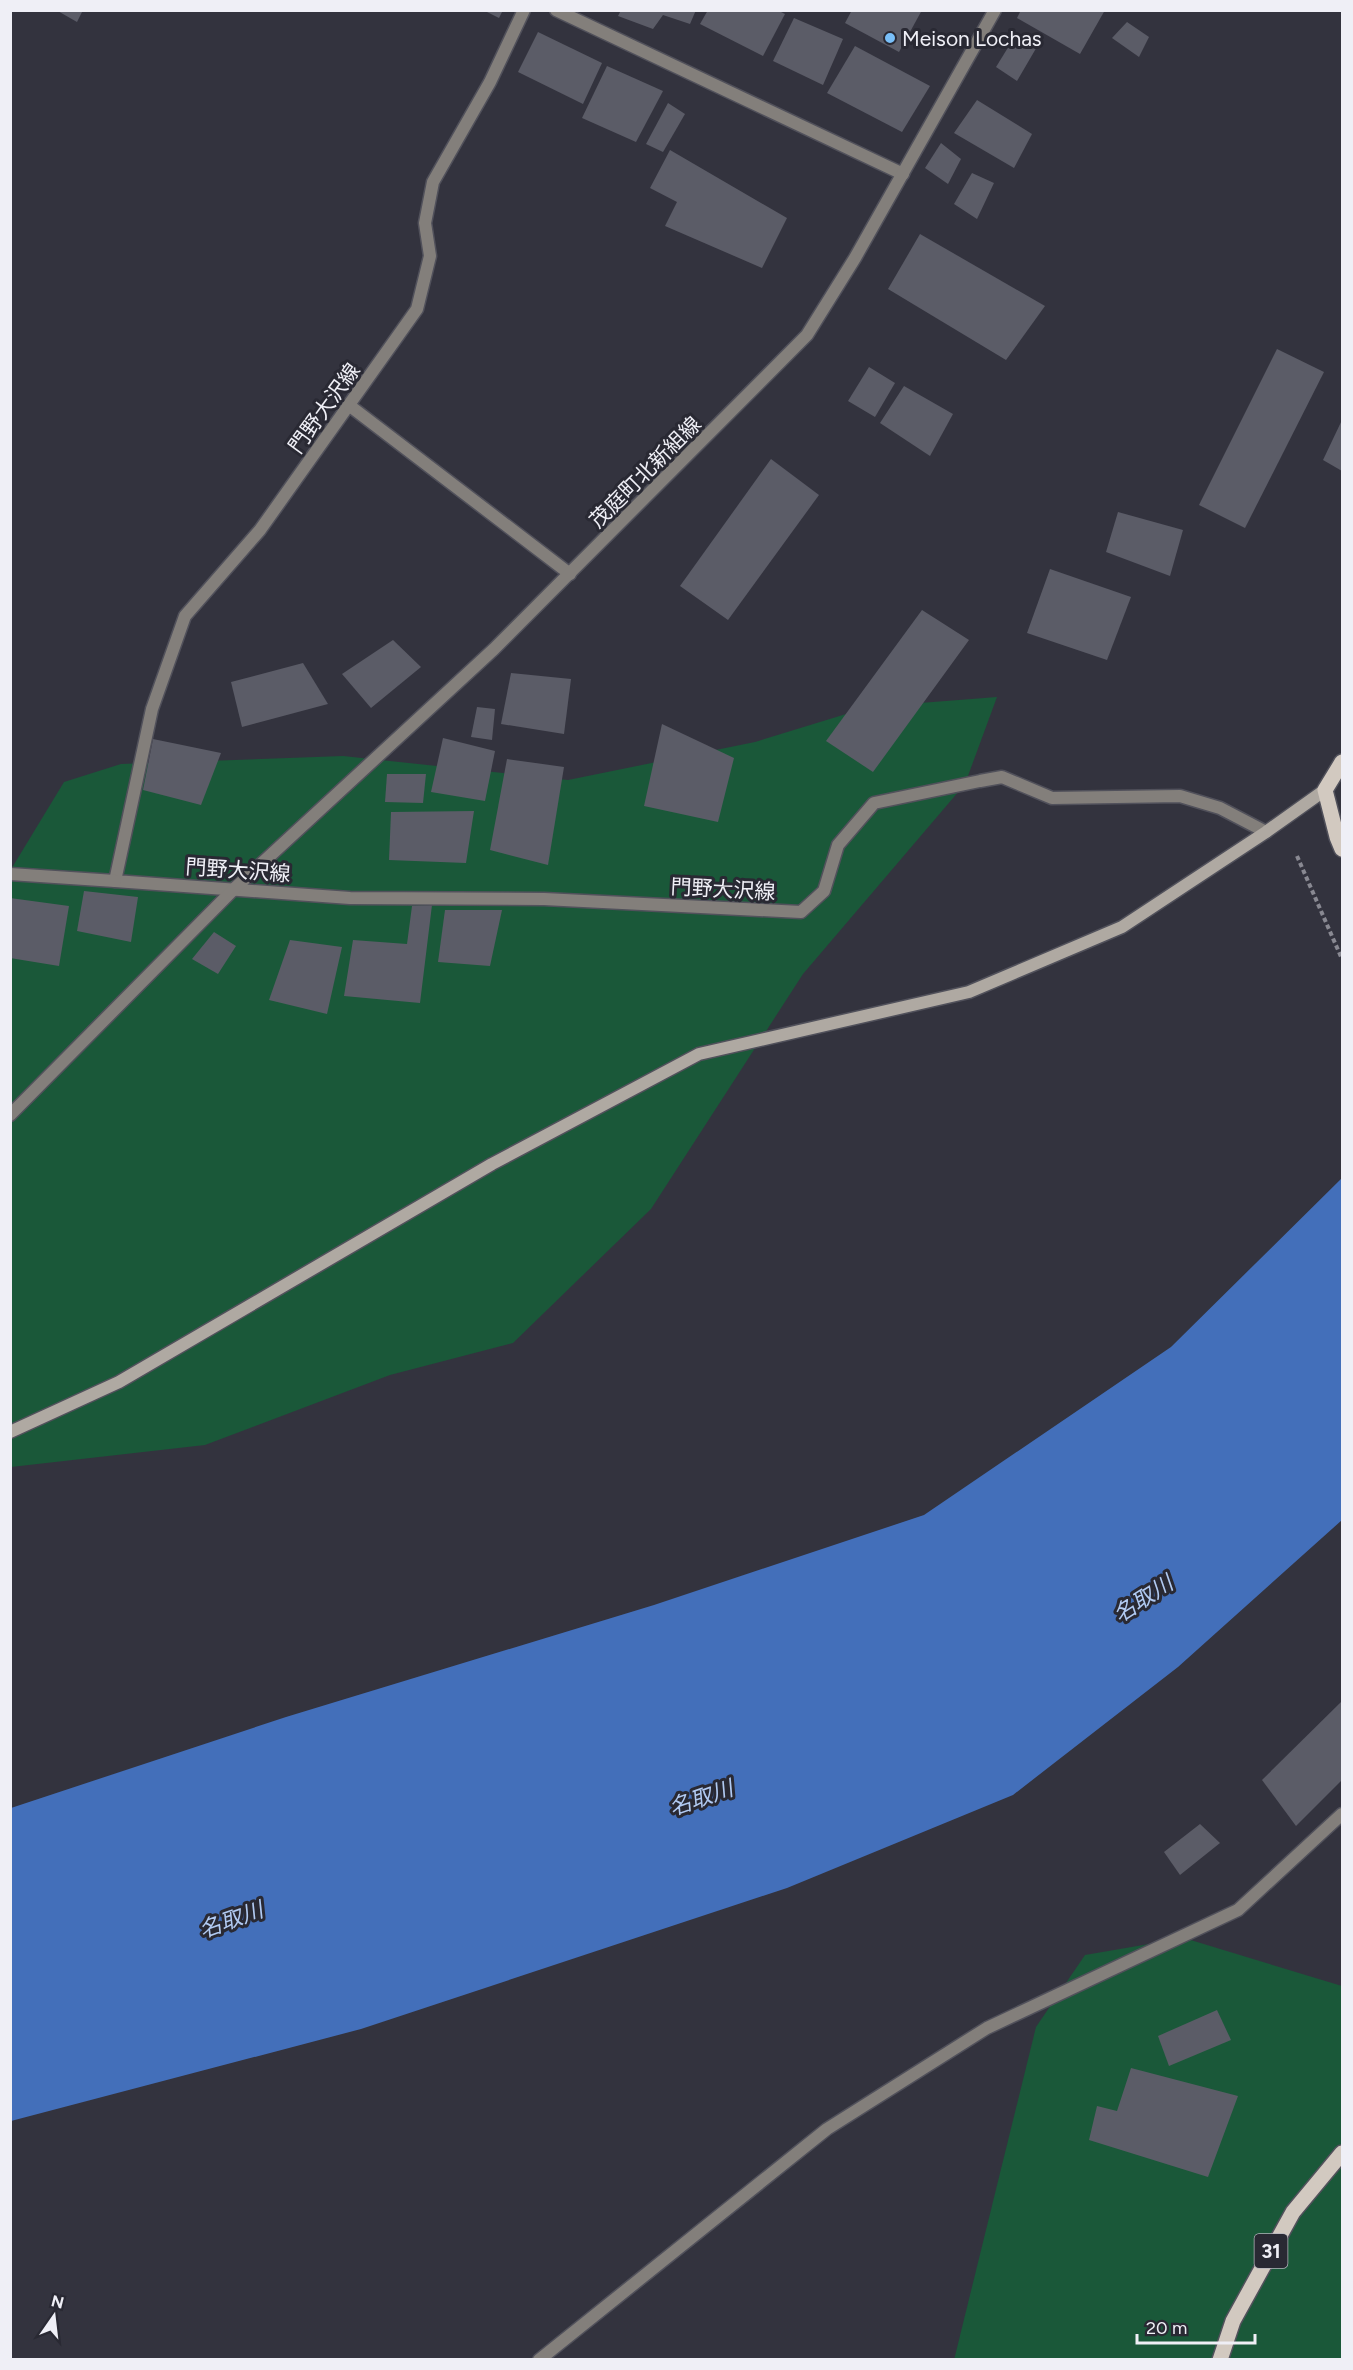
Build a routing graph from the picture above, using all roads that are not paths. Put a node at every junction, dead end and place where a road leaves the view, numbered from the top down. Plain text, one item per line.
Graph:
1 (524, 10) edge
2 (556, 10) edge
3 (995, 10) edge
4 (903, 174) junction
5 (350, 406) junction
6 (570, 574) junction
7 (1342, 762) edge
8 (1325, 790) junction
9 (1266, 832) junction
10 (1340, 843) edge
11 (10, 874) edge
12 (115, 881) junction
13 (234, 889) junction
14 (10, 1115) edge
15 (10, 1432) edge
16 (1342, 1814) edge
17 (1342, 2153) edge
18 (539, 2360) edge
19 (1220, 2360) edge

1 - 5 street, 門野大沢線
2 - 4 street
3 - 4 street, 茂庭町北新組線
4 - 6 street, 茂庭町北新組線
5 - 6 street
5 - 12 street, 門野大沢線
6 - 13 street, 茂庭町北新組線
7 - 8 main road
8 - 9 street
8 - 10 main road
9 - 13 street, 門野大沢線
9 - 15 street
11 - 12 street
12 - 13 street, 門野大沢線
13 - 14 street, 茂庭町北新組線
16 - 18 street
17 - 19 main road, 31

